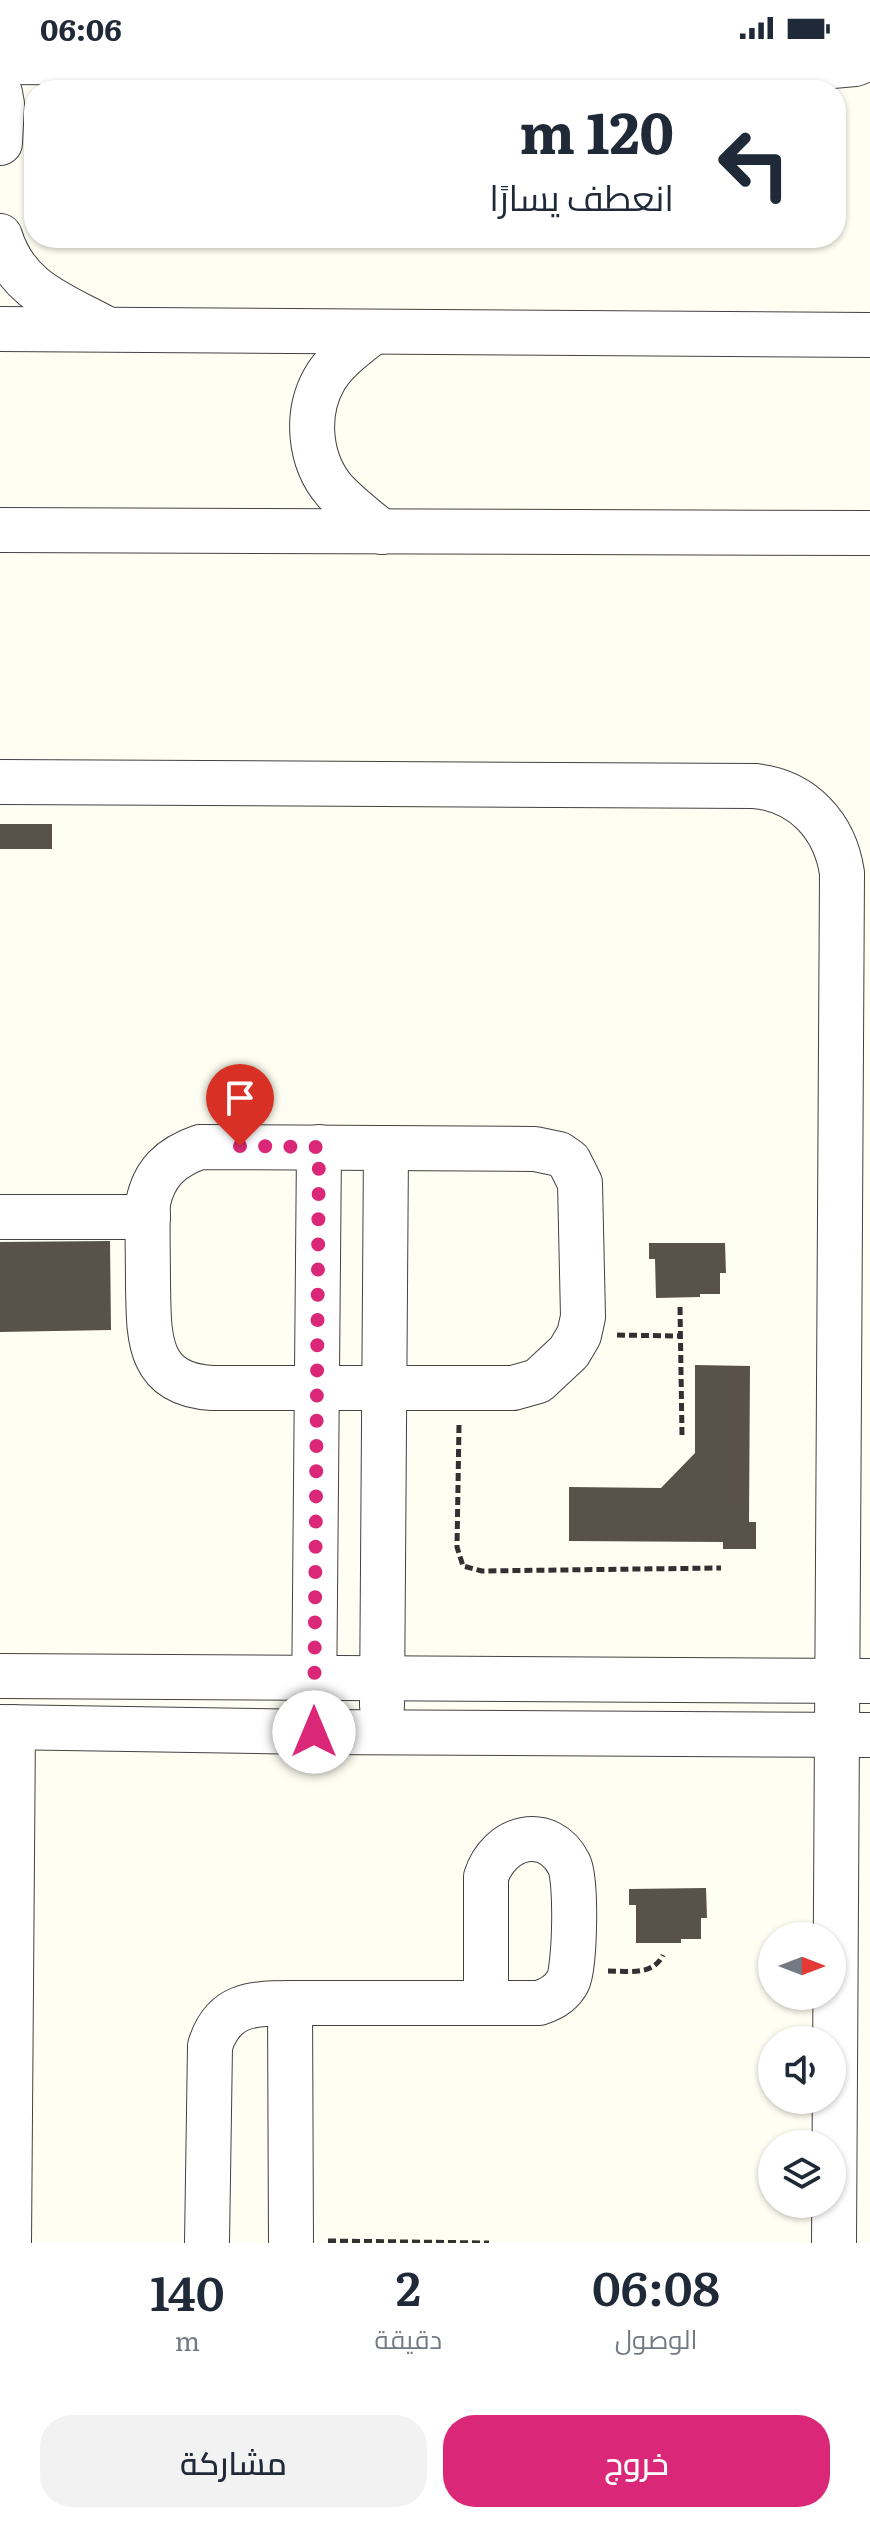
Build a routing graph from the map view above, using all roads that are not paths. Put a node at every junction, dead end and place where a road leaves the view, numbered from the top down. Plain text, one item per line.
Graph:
1 (870, 58) edge
2 (0, 62) edge
3 (0, 93) edge
4 (0, 143) edge
5 (0, 236) edge
6 (0, 329) edge
7 (109, 330) junction
8 (373, 332) junction
9 (870, 335) edge
10 (0, 530) edge
11 (382, 532) junction
12 (870, 533) edge
13 (0, 782) edge
14 (319, 1147) junction
15 (386, 1148) junction
16 (0, 1217) edge
17 (148, 1217) junction
18 (317, 1388) junction
19 (384, 1388) junction
20 (0, 1676) edge
21 (314, 1678) junction
22 (382, 1678) junction
23 (854, 1681) edge
24 (6, 1727) edge
25 (314, 1732) junction
26 (382, 1732) junction
27 (854, 1735) edge
28 (6, 1940) edge
29 (486, 2002) junction
30 (290, 2003) junction
31 (5, 2006) edge
32 (291, 2242) edge
33 (9, 2243) edge
34 (207, 2243) edge
35 (834, 2243) edge

1 - 2 street
3 - 4 street
5 - 7 street
6 - 7 street
7 - 8 street
8 - 9 street
8 - 11 street
10 - 11 street
11 - 12 street
13 - 23 street
14 - 15 street
14 - 17 street
14 - 18 street
15 - 19 street
15 - 19 street
16 - 17 street
17 - 18 street
18 - 19 street
18 - 21 street
19 - 22 street
20 - 21 street
21 - 22 street
21 - 25 street
22 - 23 street
22 - 26 street
23 - 27 street
24 - 25 street
24 - 28 street
25 - 26 street
26 - 27 street
27 - 35 street
28 - 31 street
29 - 29 street
29 - 30 street
30 - 32 street
30 - 34 street
31 - 33 street

